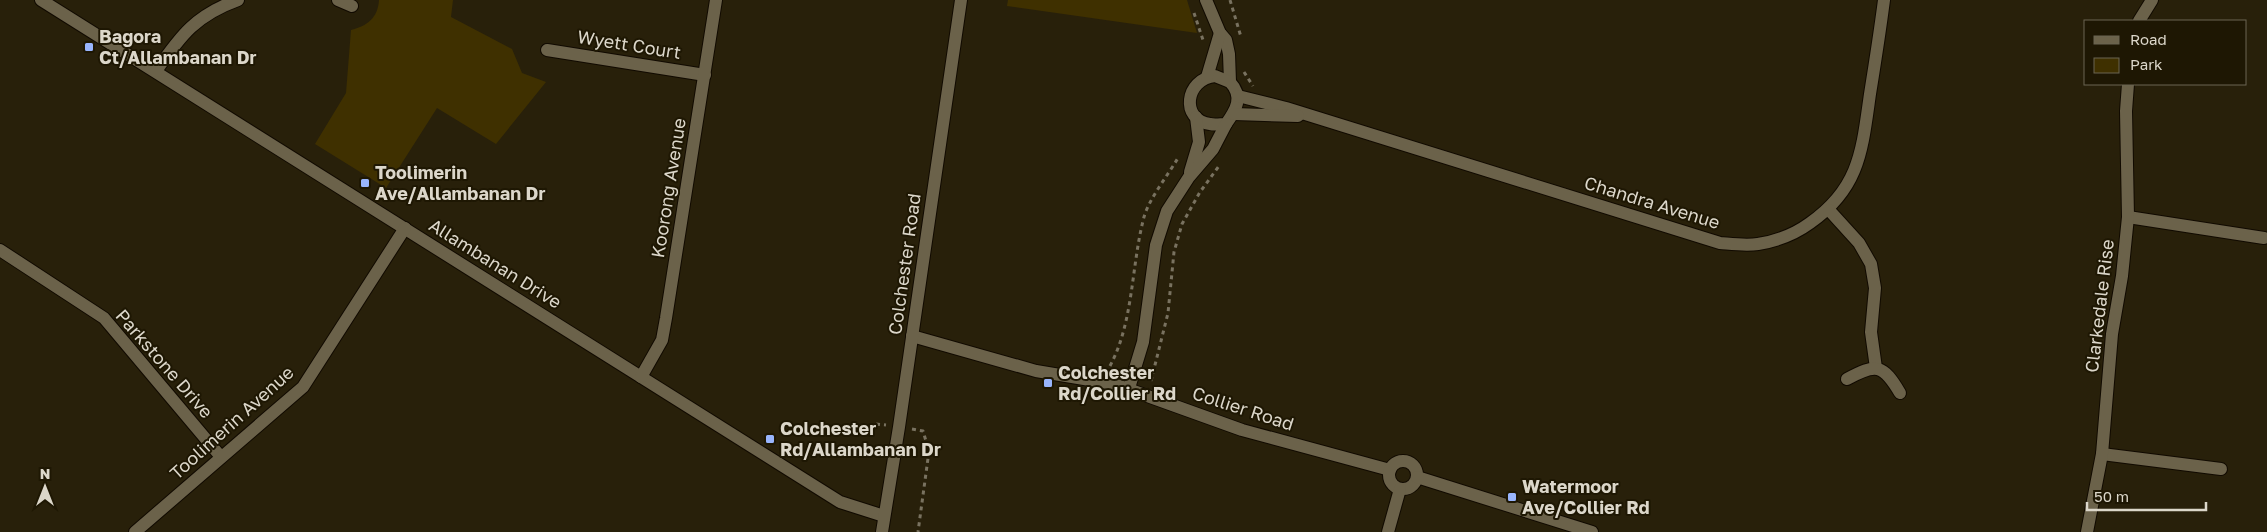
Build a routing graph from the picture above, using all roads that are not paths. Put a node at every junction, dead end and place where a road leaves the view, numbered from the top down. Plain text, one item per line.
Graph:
1 (41, 0) edge
2 (238, 0) edge
3 (338, 0) edge
4 (716, 0) edge
5 (961, 0) edge
6 (1206, 0) edge
7 (1884, 0) edge
8 (2152, 0) edge
9 (352, 6) dead end
10 (2139, 20) edge
11 (1220, 33) junction
12 (547, 50) dead end
13 (156, 71) junction
14 (705, 75) junction
15 (1207, 77) junction
16 (1230, 82) junction
17 (2128, 85) edge
18 (1238, 96) junction
19 (1308, 116) junction
20 (1196, 118) junction
21 (1230, 119) junction
22 (1189, 177) junction
23 (1829, 210) junction
24 (2128, 217) junction
25 (405, 228) junction
26 (2264, 238) dead end
27 (0, 250) edge
28 (912, 336) junction
29 (1876, 368) junction
30 (641, 377) junction
31 (1847, 379) dead end
32 (1129, 388) junction
33 (1900, 393) dead end
34 (2102, 454) junction
35 (221, 457) junction
36 (2220, 469) dead end
37 (1390, 470) junction
38 (1417, 478) junction
39 (1400, 489) junction
40 (884, 516) junction
41 (135, 532) edge
42 (882, 532) edge
43 (1388, 532) edge
44 (1592, 532) edge
45 (2087, 532) edge

1 - 13 street, Allambanan Drive
2 - 13 street
3 - 9 street
4 - 14 street, Koorong Avenue
5 - 28 street, Colchester Road
6 - 11 street
7 - 23 street, Chandra Avenue
8 - 10 street
11 - 15 street
11 - 16 street
12 - 14 street, Wyett Court
13 - 25 street, Allambanan Drive
14 - 30 street, Koorong Avenue
15 - 16 street
15 - 20 street
16 - 18 street
17 - 24 street, Clarkedale Rise
18 - 19 street, Chandra Avenue
18 - 21 street
19 - 21 street, Chandra Avenue
19 - 23 street, Chandra Avenue
20 - 21 street
20 - 22 street
21 - 22 street
22 - 32 street
23 - 29 street
24 - 26 street
24 - 34 street, Clarkedale Rise
25 - 30 street, Allambanan Drive
25 - 35 street, Toolimerin Avenue
27 - 35 street, Parkstone Drive
28 - 32 street, Collier Road
28 - 40 street, Colchester Road
29 - 31 street
29 - 33 street
30 - 40 street, Allambanan Drive
32 - 37 street, Collier Road
34 - 36 street
34 - 45 street, Clarkedale Rise
35 - 41 street, Toolimerin Avenue
37 - 38 street
37 - 39 street
38 - 39 street
38 - 44 street
39 - 43 street
40 - 42 street, Colchester Road

